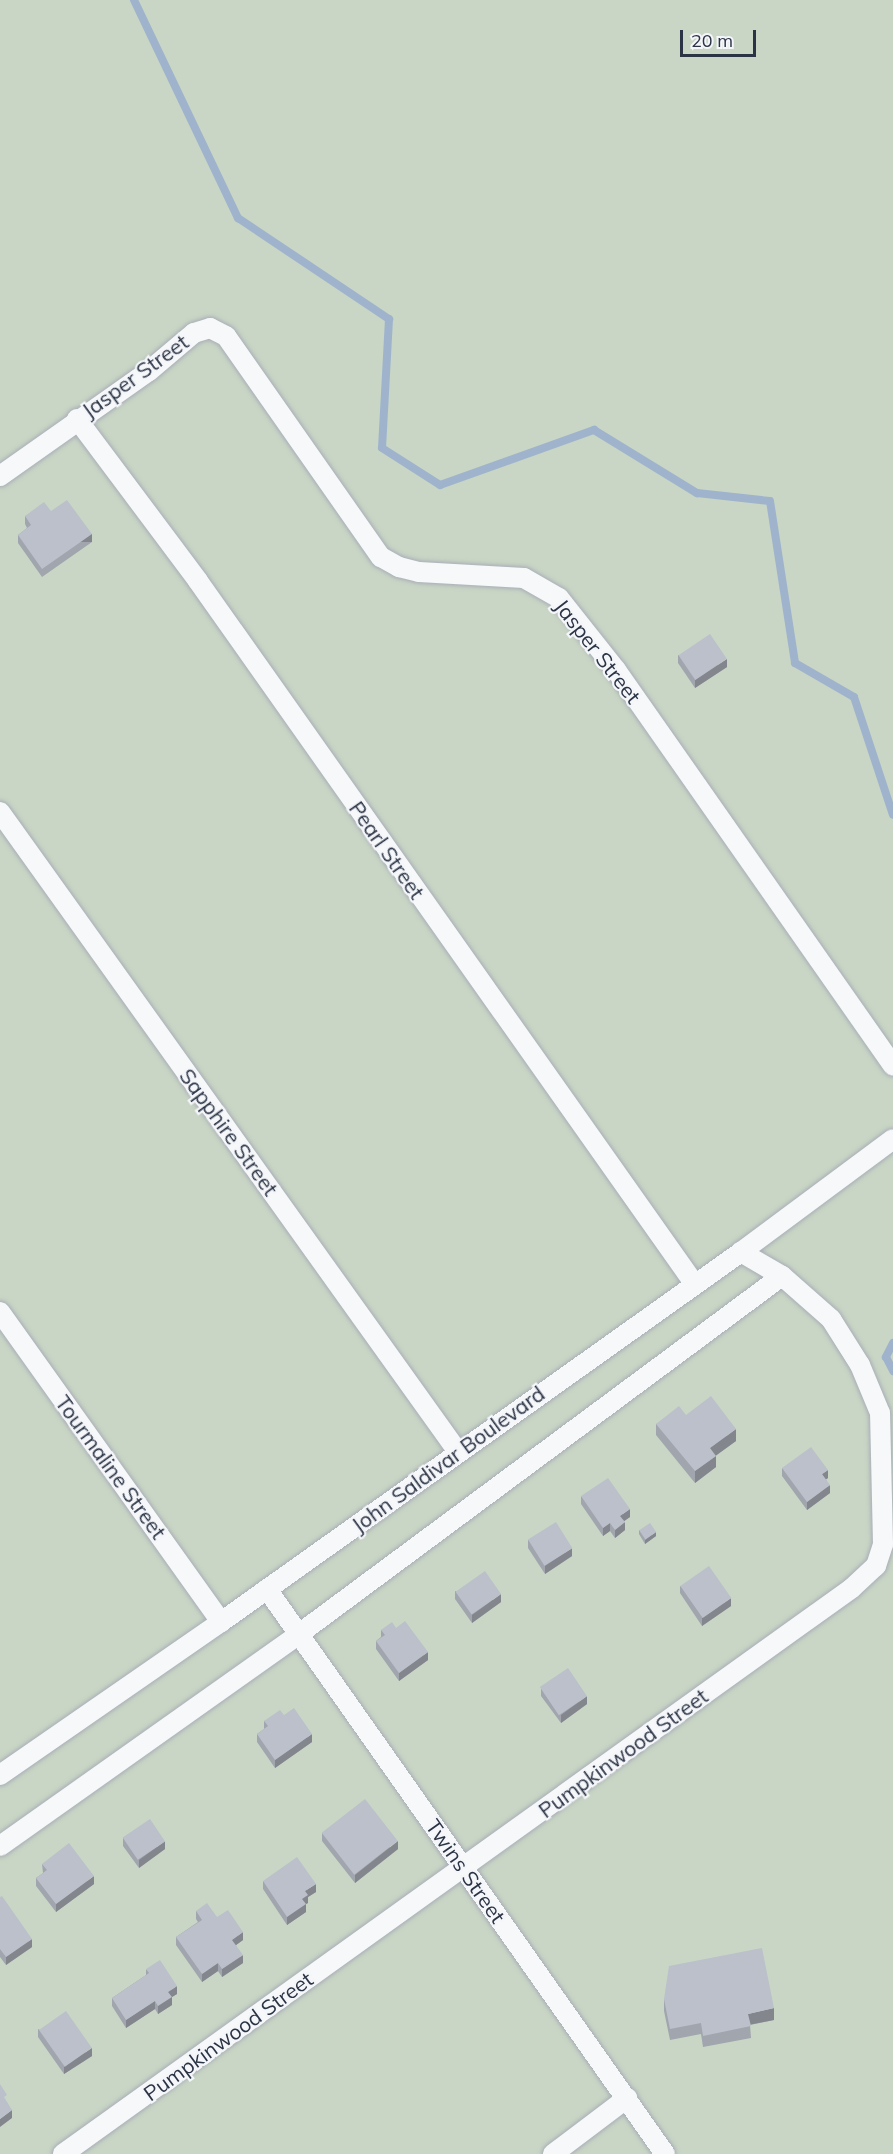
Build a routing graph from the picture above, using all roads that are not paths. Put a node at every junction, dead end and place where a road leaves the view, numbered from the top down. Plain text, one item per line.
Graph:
1 (77, 419) junction
2 (0, 476) edge
3 (0, 812) edge
4 (893, 1066) edge
5 (893, 1139) edge
6 (741, 1252) junction
7 (782, 1276) junction
8 (694, 1283) junction
9 (0, 1312) edge
10 (458, 1452) junction
11 (267, 1589) junction
12 (221, 1622) junction
13 (299, 1634) junction
14 (0, 1775) edge
15 (0, 1846) edge
16 (463, 1867) junction
17 (627, 2098) junction
18 (63, 2154) edge
19 (553, 2154) edge
20 (665, 2154) edge

1 - 2 street, Jasper Street
1 - 4 street, Jasper Street
1 - 8 street, Pearl Street
3 - 10 street, Sapphire Street
5 - 6 street, John Saldivar Boulevard
6 - 7 street, Pumpkinwood Street
6 - 8 street, John Saldivar Boulevard
7 - 13 street
7 - 16 street, Pumpkinwood Street
8 - 10 street, John Saldivar Boulevard
9 - 12 street, Tourmaline Street
10 - 11 street, John Saldivar Boulevard
11 - 12 street, John Saldivar Boulevard
11 - 13 street, Twins Street
12 - 14 street, John Saldivar Boulevard
13 - 15 street
13 - 16 street, Twins Street
16 - 17 street, Twins Street
16 - 18 street, Pumpkinwood Street
17 - 19 street
17 - 20 street, Twins Street

